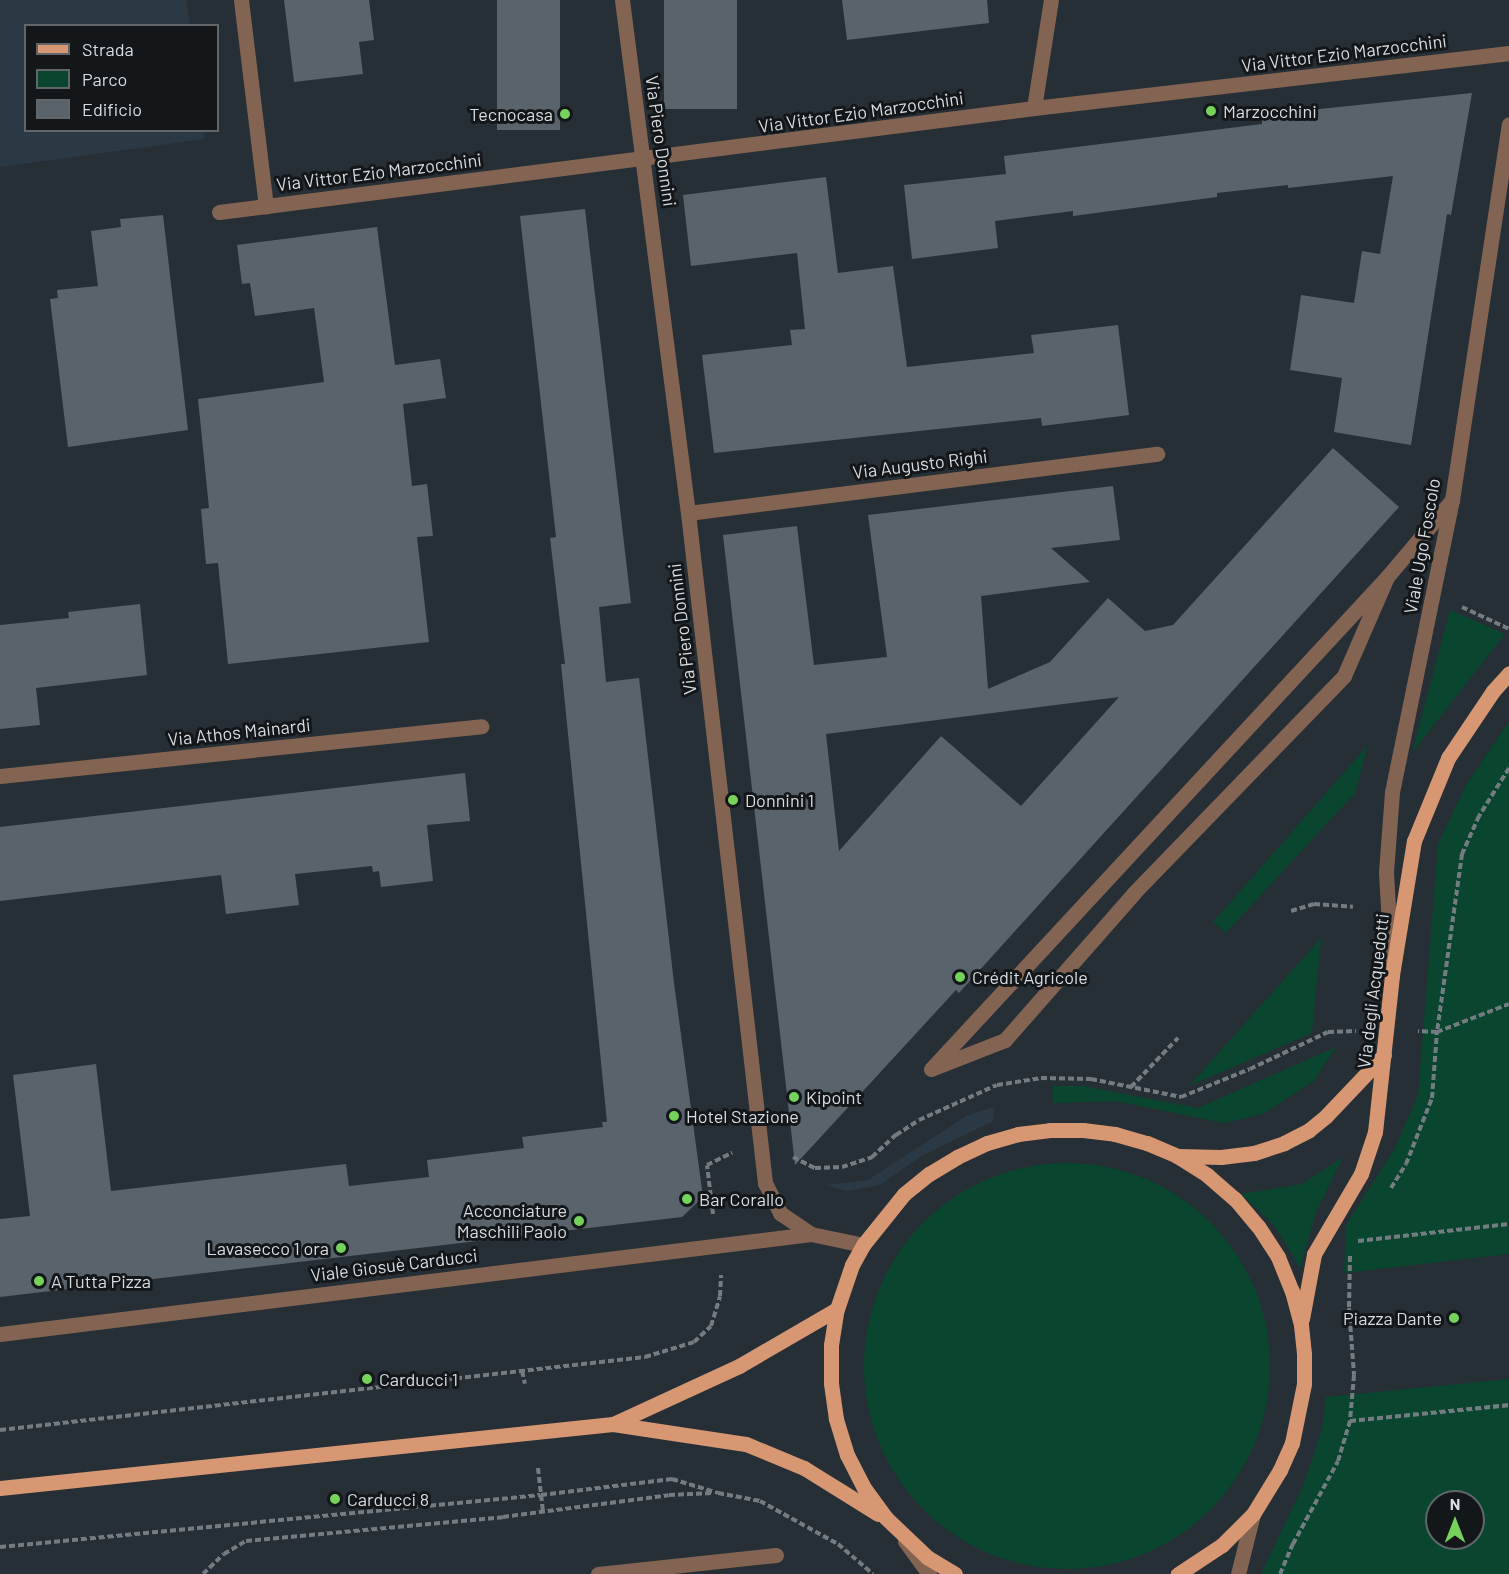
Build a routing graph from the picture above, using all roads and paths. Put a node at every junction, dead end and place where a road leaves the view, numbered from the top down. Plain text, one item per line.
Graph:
1 (241, 0) edge
2 (622, 0) edge
3 (1051, 0) edge
4 (1509, 53) edge
5 (1034, 108) junction
6 (1509, 124) edge
7 (644, 159) junction
8 (266, 206) junction
9 (219, 212) dead end
10 (1157, 454) dead end
11 (1452, 500) junction
12 (688, 513) junction
13 (1387, 577) junction
14 (1434, 594) junction
15 (1509, 630) edge
16 (1509, 673) edge
17 (481, 726) dead end
18 (1509, 768) edge
19 (0, 776) edge
20 (1353, 907) dead end
21 (1291, 911) dead end
22 (1392, 975) junction
23 (1509, 1004) edge
24 (1437, 1032) junction
25 (1178, 1038) dead end
26 (1384, 1055) junction
27 (1130, 1087) dead end
28 (1177, 1156) junction
29 (1388, 1193) dead end
30 (1509, 1224) edge
31 (1364, 1231) dead end
32 (811, 1234) junction
33 (1358, 1241) junction
34 (863, 1245) junction
35 (837, 1309) junction
36 (1301, 1325) junction
37 (0, 1334) edge
38 (522, 1371) dead end
39 (525, 1384) dead end
40 (1509, 1406) edge
41 (1350, 1421) junction
42 (613, 1424) junction
43 (538, 1468) dead end
44 (0, 1488) edge
45 (718, 1493) junction
46 (541, 1495) junction
47 (543, 1512) junction
48 (1253, 1514) junction
49 (886, 1518) junction
50 (900, 1534) junction
51 (0, 1547) edge
52 (776, 1555) dead end
53 (203, 1574) edge
54 (597, 1574) edge
55 (873, 1574) edge
56 (929, 1574) edge
57 (955, 1574) edge
58 (1178, 1574) edge
59 (1238, 1574) edge
60 (1280, 1574) edge

1 - 8 street
2 - 7 street, Via Piero Donnini
3 - 5 street
4 - 5 street, Via Vittor Ezio Marzocchini
5 - 7 street, Via Vittor Ezio Marzocchini
6 - 11 street, Viale Ugo Foscolo
7 - 8 street, Via Vittor Ezio Marzocchini
7 - 12 street, Via Piero Donnini
8 - 9 street, Via Vittor Ezio Marzocchini
10 - 12 street, Via Augusto Righi
11 - 13 street
11 - 14 street, Viale Ugo Foscolo
12 - 32 street, Via Piero Donnini
13 - 13 street
14 - 15 path
14 - 22 street, Viale Ugo Foscolo
16 - 22 main road, Via degli Acquedotti
17 - 19 street, Via Athos Mainardi
18 - 24 path
20 - 21 path
22 - 26 main road, Via degli Acquedotti
23 - 24 path
24 - 29 path
25 - 27 path
26 - 28 main road
26 - 36 main road, Via degli Acquedotti
28 - 34 main road
28 - 36 main road
30 - 33 path
31 - 33 path
32 - 34 street, Viale Giosuè Carducci
32 - 37 street, Viale Giosuè Carducci
33 - 41 path
34 - 35 main road
35 - 42 main road
35 - 49 main road
36 - 48 main road
38 - 39 path
40 - 41 path
41 - 60 path
42 - 44 main road
42 - 49 main road
43 - 46 path
45 - 46 path
45 - 47 path
45 - 55 path
46 - 47 path
46 - 51 path
47 - 53 path
48 - 58 main road
48 - 59 street
49 - 50 main road
50 - 56 street
50 - 57 main road
52 - 54 street

